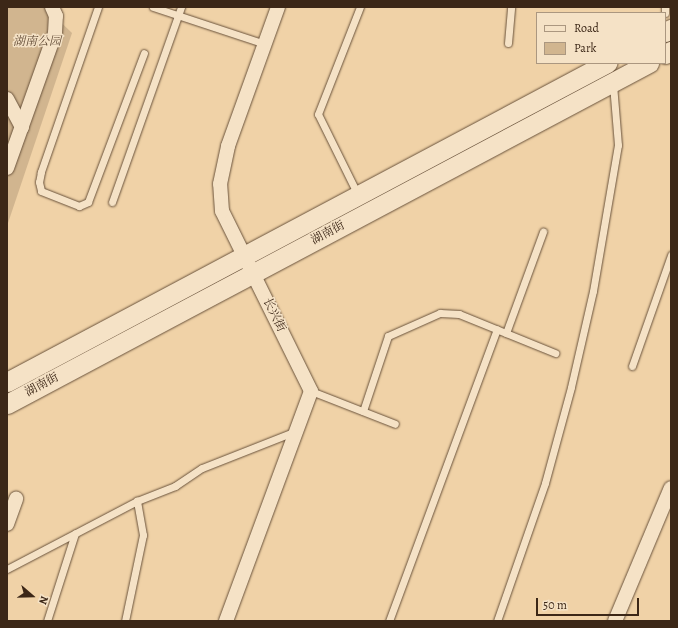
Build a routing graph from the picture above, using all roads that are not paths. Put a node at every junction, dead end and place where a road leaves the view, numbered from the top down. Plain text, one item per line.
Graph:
1 (52, 7) edge
2 (98, 7) edge
3 (154, 7) edge
4 (181, 7) edge
5 (278, 7) edge
6 (360, 7) edge
7 (510, 7) edge
8 (179, 15) junction
9 (508, 43) dead end
10 (265, 44) junction
11 (144, 53) dead end
12 (606, 64) edge
13 (647, 64) edge
14 (613, 82) junction
15 (7, 99) edge
16 (22, 127) junction
17 (7, 168) edge
18 (358, 195) junction
19 (112, 202) dead end
20 (543, 232) dead end
21 (671, 255) edge
22 (249, 265) junction
23 (497, 330) junction
24 (506, 333) junction
25 (555, 353) dead end
26 (632, 366) dead end
27 (7, 382) edge
28 (311, 391) junction
29 (7, 404) edge
30 (363, 411) junction
31 (395, 424) dead end
32 (296, 431) junction
33 (671, 488) edge
34 (16, 499) dead end
35 (137, 501) junction
36 (7, 524) edge
37 (75, 533) junction
38 (7, 569) edge
39 (47, 621) edge
40 (125, 621) edge
41 (226, 621) edge
42 (389, 621) edge
43 (497, 621) edge
44 (615, 621) edge

1 - 16 street
2 - 11 lane
3 - 8 lane
4 - 8 lane
5 - 10 street, 长兴街
6 - 18 lane
7 - 9 lane
8 - 10 lane
8 - 19 lane
10 - 22 street, 长兴街
12 - 18 main road, 湖南街
13 - 14 main road, 湖南街
14 - 22 main road, 湖南街
14 - 43 lane
15 - 16 street
16 - 17 street
18 - 22 main road, 湖南街
20 - 24 lane
21 - 26 lane
22 - 27 main road, 湖南街
22 - 28 street, 长兴街
22 - 29 main road, 湖南街
23 - 24 lane
23 - 30 lane
23 - 42 lane
24 - 25 lane
28 - 30 lane
28 - 32 street
30 - 31 lane
32 - 35 lane
32 - 41 street
33 - 44 street
34 - 36 street
35 - 37 lane
35 - 40 lane
37 - 38 lane
37 - 39 lane

